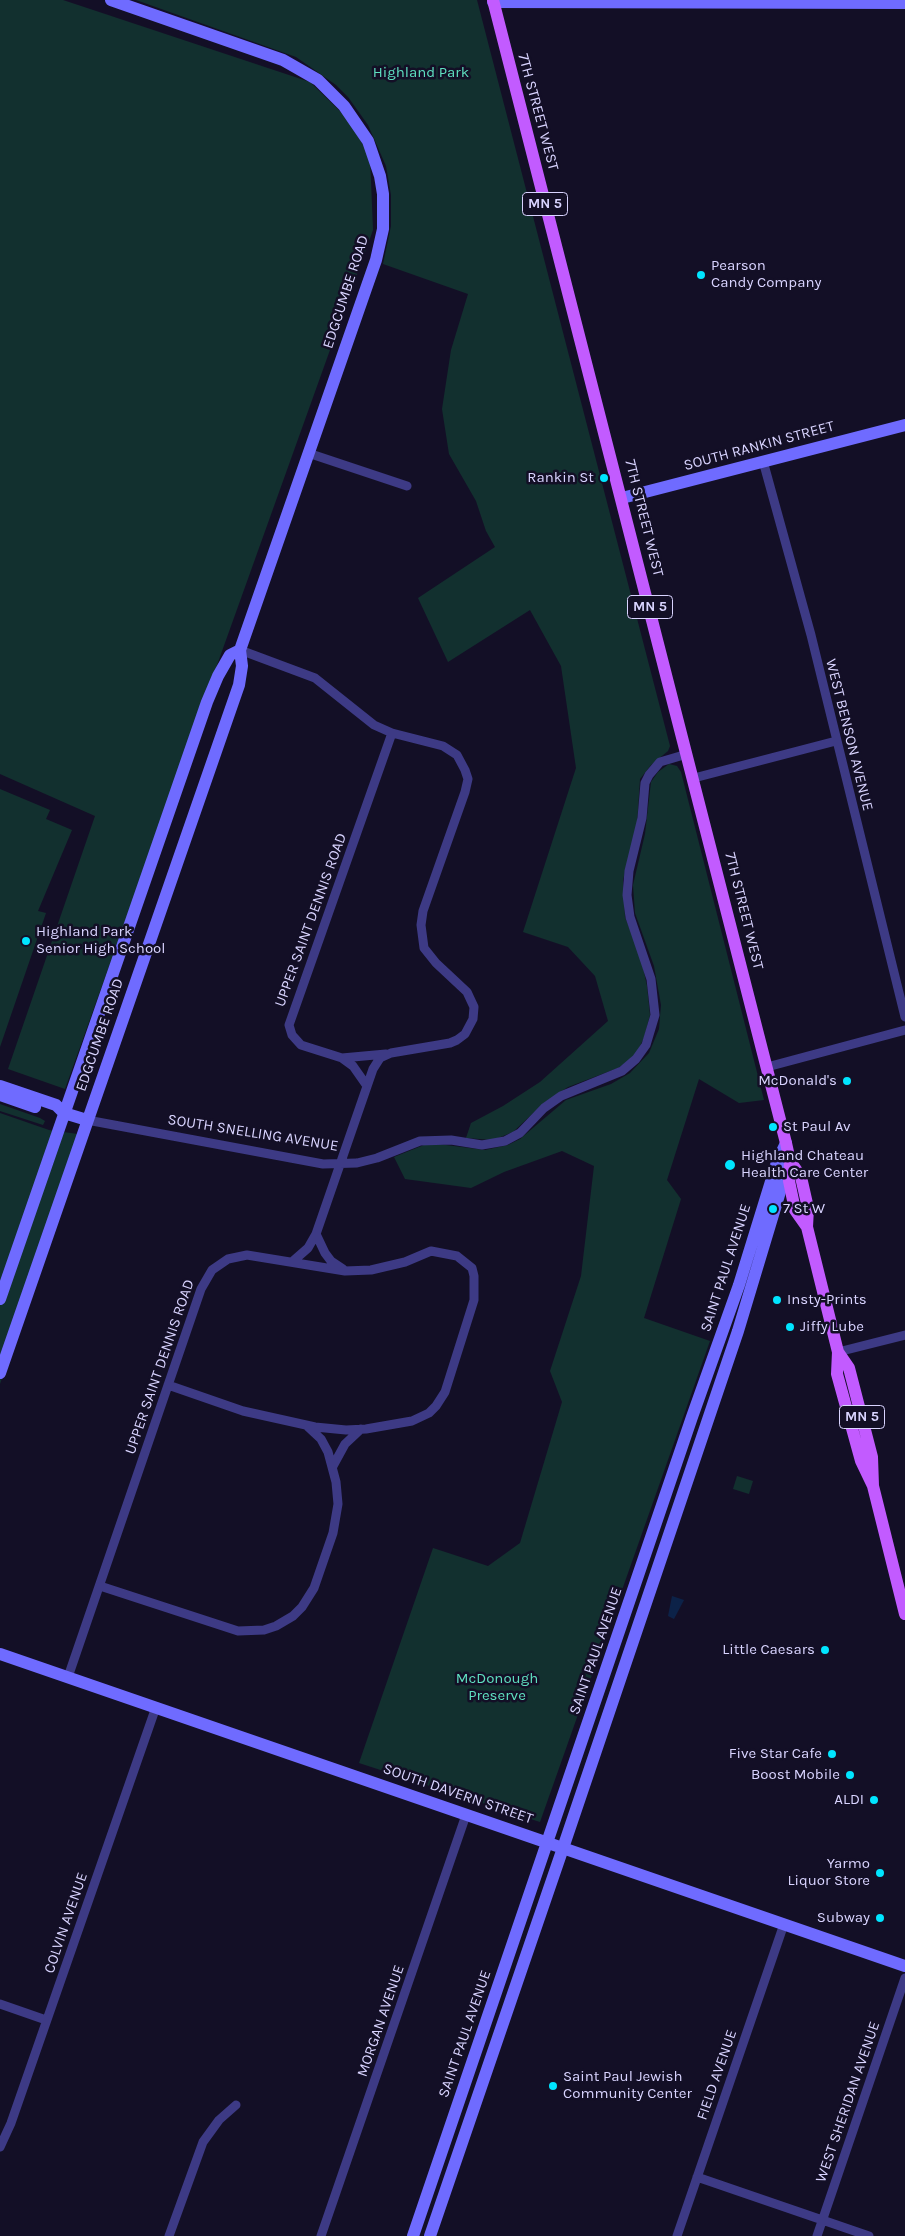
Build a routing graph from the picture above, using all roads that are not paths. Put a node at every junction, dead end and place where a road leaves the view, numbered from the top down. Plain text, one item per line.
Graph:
1 (111, 0) edge
2 (638, 0) edge
3 (493, 1) edge
4 (905, 3) edge
5 (905, 425) edge
6 (308, 453) junction
7 (763, 461) junction
8 (407, 486) dead end
9 (622, 498) junction
10 (240, 650) junction
11 (392, 733) junction
12 (836, 741) junction
13 (687, 754) junction
14 (694, 778) junction
15 (905, 1017) edge
16 (905, 1030) edge
17 (390, 1053) junction
18 (342, 1058) junction
19 (767, 1067) junction
20 (0, 1086) edge
21 (367, 1086) junction
22 (0, 1095) edge
23 (64, 1112) junction
24 (87, 1120) junction
25 (786, 1143) junction
26 (340, 1164) junction
27 (316, 1234) junction
28 (292, 1262) junction
29 (345, 1271) junction
30 (0, 1299) edge
31 (905, 1335) edge
32 (838, 1352) junction
33 (0, 1373) edge
34 (168, 1385) junction
35 (306, 1425) junction
36 (361, 1429) junction
37 (333, 1466) junction
38 (901, 1584) edge
39 (100, 1586) junction
40 (905, 1614) edge
41 (0, 1654) edge
42 (68, 1677) junction
43 (156, 1708) junction
44 (466, 1815) junction
45 (548, 1843) junction
46 (563, 1848) junction
47 (784, 1924) junction
48 (905, 1966) edge
49 (905, 1978) edge
50 (0, 2004) edge
51 (46, 2020) junction
52 (236, 2106) dead end
53 (0, 2147) edge
54 (697, 2177) junction
55 (822, 2220) junction
56 (169, 2236) edge
57 (321, 2236) edge
58 (413, 2236) edge
59 (430, 2236) edge
60 (677, 2236) edge
61 (817, 2236) edge
62 (869, 2236) edge

1 - 6 street, EDGCUMBE ROAD
2 - 3 street
2 - 4 street
3 - 9 main road, 7TH STREET WEST / MN 5
5 - 7 street, SOUTH RANKIN STREET
6 - 8 street
6 - 10 street, EDGCUMBE ROAD
7 - 9 street, SOUTH RANKIN STREET
7 - 12 street, WEST BENSON AVENUE
9 - 13 main road, 7TH STREET WEST / MN 5
10 - 11 street
10 - 23 street, EDGCUMBE ROAD
10 - 24 street, EDGCUMBE ROAD
11 - 17 street
11 - 18 street, UPPER SAINT DENNIS ROAD
12 - 14 street
12 - 15 street, WEST BENSON AVENUE
13 - 14 main road, 7TH STREET WEST / MN 5
13 - 26 street, SOUTH SNELLING AVENUE
14 - 19 main road, 7TH STREET WEST / MN 5
16 - 19 street
17 - 18 street
17 - 21 street
18 - 21 street, UPPER SAINT DENNIS ROAD
19 - 25 main road, 7TH STREET WEST / MN 5
20 - 23 street, SOUTH SNELLING AVENUE
21 - 26 street
22 - 23 street, SOUTH SNELLING AVENUE
23 - 24 street, SOUTH SNELLING AVENUE
23 - 30 street, EDGCUMBE ROAD
24 - 26 street, SOUTH SNELLING AVENUE
24 - 33 street, EDGCUMBE ROAD
25 - 32 main road, 7TH STREET WEST / MN 5
25 - 45 street, SAINT PAUL AVENUE
25 - 46 street, SAINT PAUL AVENUE
26 - 27 street
27 - 28 street
27 - 29 street
28 - 29 street, UPPER SAINT DENNIS ROAD
28 - 34 street, UPPER SAINT DENNIS ROAD
29 - 36 street, UPPER SAINT DENNIS ROAD
31 - 32 street
32 - 38 main road, 7TH STREET WEST / MN 5
34 - 35 street, UPPER SAINT DENNIS ROAD
34 - 39 street, UPPER SAINT DENNIS ROAD
35 - 36 street, UPPER SAINT DENNIS ROAD
35 - 37 street
36 - 37 street
37 - 39 street
38 - 40 main road, 7TH STREET WEST / MN 5
39 - 42 street, UPPER SAINT DENNIS ROAD
41 - 42 street, SOUTH DAVERN STREET
42 - 43 street, SOUTH DAVERN STREET
43 - 44 street, SOUTH DAVERN STREET
43 - 51 street, COLVIN AVENUE
44 - 45 street, SOUTH DAVERN STREET
44 - 57 street, MORGAN AVENUE
45 - 46 street, SOUTH DAVERN STREET
45 - 58 street, SAINT PAUL AVENUE
46 - 47 street, SOUTH DAVERN STREET
46 - 59 street, SAINT PAUL AVENUE
47 - 48 street, SOUTH DAVERN STREET
47 - 54 street, FIELD AVENUE
49 - 55 street, WEST SHERIDAN AVENUE
50 - 51 street
51 - 53 street, COLVIN AVENUE
52 - 56 street
54 - 55 street
54 - 60 street, FIELD AVENUE
55 - 61 street, WEST SHERIDAN AVENUE
55 - 62 street

